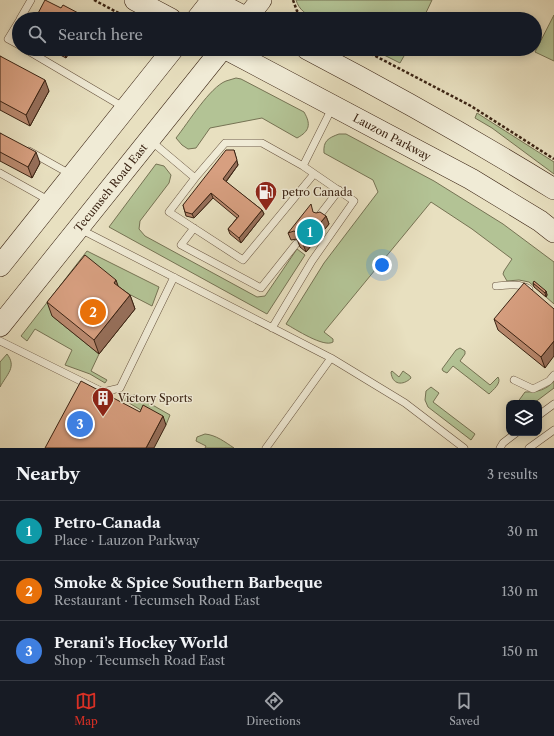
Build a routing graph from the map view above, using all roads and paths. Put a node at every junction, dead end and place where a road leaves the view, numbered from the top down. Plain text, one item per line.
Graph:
1 (31, 0) edge
2 (94, 0) edge
3 (135, 0) edge
4 (212, 0) edge
5 (261, 0) edge
6 (293, 0) edge
7 (24, 12) edge
8 (117, 12) edge
9 (158, 12) edge
10 (203, 12) edge
11 (234, 12) edge
12 (252, 12) edge
13 (298, 12) edge
14 (12, 32) edge
15 (12, 41) edge
16 (37, 56) edge
17 (167, 56) edge
18 (216, 56) edge
19 (239, 56) edge
20 (319, 56) edge
21 (375, 56) edge
22 (333, 106) junction
23 (126, 108) junction
24 (149, 140) junction
25 (26, 149) edge
26 (554, 159) edge
27 (303, 166) junction
28 (0, 173) edge
29 (314, 174) junction
30 (72, 176) junction
31 (195, 178) junction
32 (339, 190) junction
33 (554, 190) edge
34 (51, 202) junction
35 (319, 216) edge
36 (78, 228) junction
37 (194, 228) junction
38 (554, 232) edge
39 (296, 244) edge
40 (6, 255) edge
41 (174, 278) junction
42 (496, 286) dead end
43 (533, 292) edge
44 (0, 326) edge
45 (272, 328) junction
46 (0, 341) edge
47 (331, 358) junction
48 (554, 375) edge
49 (514, 380) dead end
50 (554, 404) edge
51 (542, 413) edge
52 (554, 430) edge
53 (512, 436) edge
54 (266, 448) edge
55 (464, 448) edge
56 (500, 448) edge
57 (529, 448) edge

1 - 7 lane
2 - 8 path
3 - 9 main road
4 - 10 main road
4 - 11 main road
5 - 12 main road
6 - 13 path
14 - 15 lane
16 - 23 lane
17 - 23 main road
18 - 24 main road, Tecumseh Road East
19 - 22 main road, Lauzon Parkway
20 - 33 main road
21 - 26 path
22 - 27 lane
22 - 38 main road, Lauzon Parkway
23 - 30 main road
24 - 31 lane
24 - 36 main road, Tecumseh Road East
25 - 30 lane
27 - 29 lane
27 - 31 lane
28 - 34 lane
29 - 32 lane
29 - 37 lane
30 - 34 main road
31 - 37 lane
32 - 35 lane
32 - 45 lane
34 - 40 main road
36 - 41 lane
36 - 44 main road, Tecumseh Road East
37 - 39 lane
41 - 45 lane
41 - 46 lane
42 - 43 lane
45 - 47 lane
47 - 54 lane
47 - 55 lane
48 - 49 lane
50 - 51 lane
52 - 57 lane
53 - 56 lane

